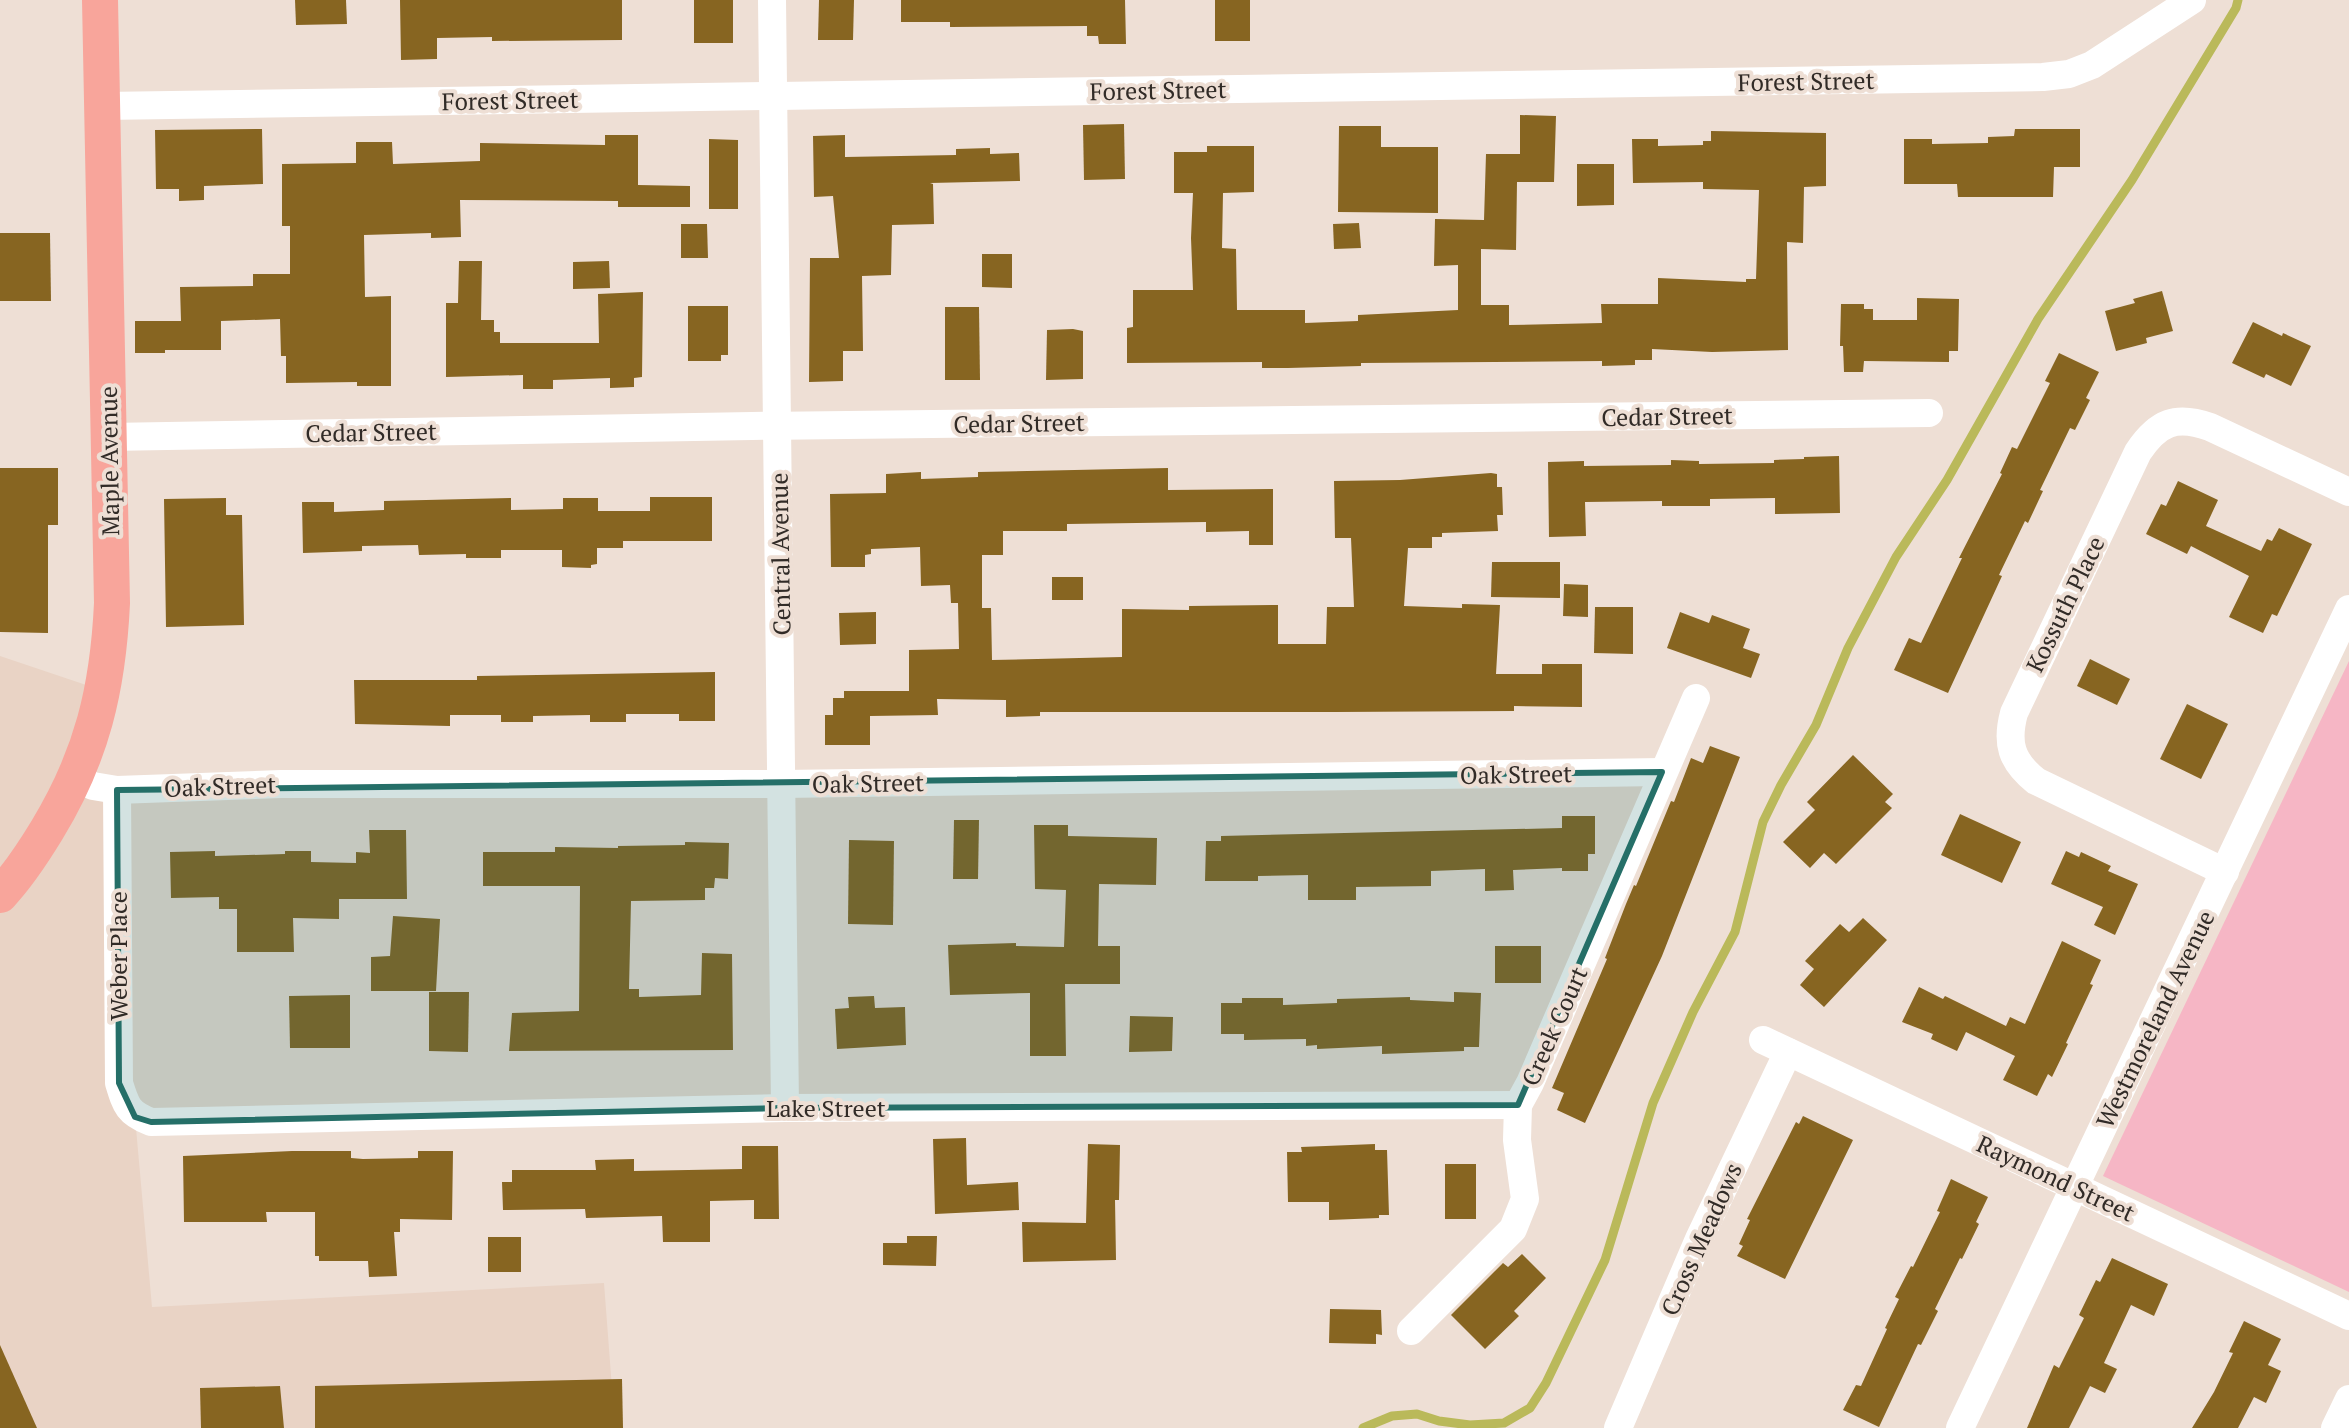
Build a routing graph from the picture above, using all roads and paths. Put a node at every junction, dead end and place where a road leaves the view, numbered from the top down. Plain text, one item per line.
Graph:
1 (100, 0) edge
2 (772, 0) edge
3 (2192, 0) edge
4 (773, 96) junction
5 (103, 106) junction
6 (1929, 413) dead end
7 (779, 426) junction
8 (108, 437) junction
9 (2349, 492) edge
10 (2349, 609) edge
11 (1696, 698) dead end
12 (1662, 772) junction
13 (77, 778) junction
14 (783, 784) junction
15 (117, 790) junction
16 (2225, 872) junction
17 (0, 895) edge
18 (1776, 1046) joint
19 (1518, 1105) junction
20 (785, 1108) junction
21 (135, 1117) joint
22 (2074, 1187) junction
23 (2349, 1316) edge
24 (1411, 1331) dead end
25 (2349, 1399) edge
26 (1618, 1428) edge
27 (1960, 1428) edge
28 (2335, 1428) edge

1 - 5 main road, Maple Avenue
2 - 4 street, Central Avenue
3 - 4 street, Forest Street
4 - 5 street, Forest Street
4 - 7 street, Central Avenue
5 - 8 main road, Maple Avenue
6 - 7 street, Cedar Street
7 - 8 street, Cedar Street
7 - 14 street, Central Avenue
8 - 13 main road, Maple Avenue
9 - 16 street, Kossuth Place
10 - 16 street, Westmoreland Avenue
11 - 12 street, Creek Court
12 - 14 street, Oak Street
12 - 19 street, Creek Court
13 - 15 street, Oak Street
13 - 17 main road, Maple Avenue
14 - 15 street, Oak Street
14 - 20 street, Central Avenue
15 - 21 street, Weber Place
16 - 22 street, Westmoreland Avenue
18 - 22 street, Raymond Street
18 - 26 street, Cross Meadows
19 - 20 street, Lake Street
19 - 24 street, Creek Court
20 - 21 street, Lake Street
22 - 23 street, Raymond Street
22 - 27 street, Westmoreland Avenue
25 - 28 street

